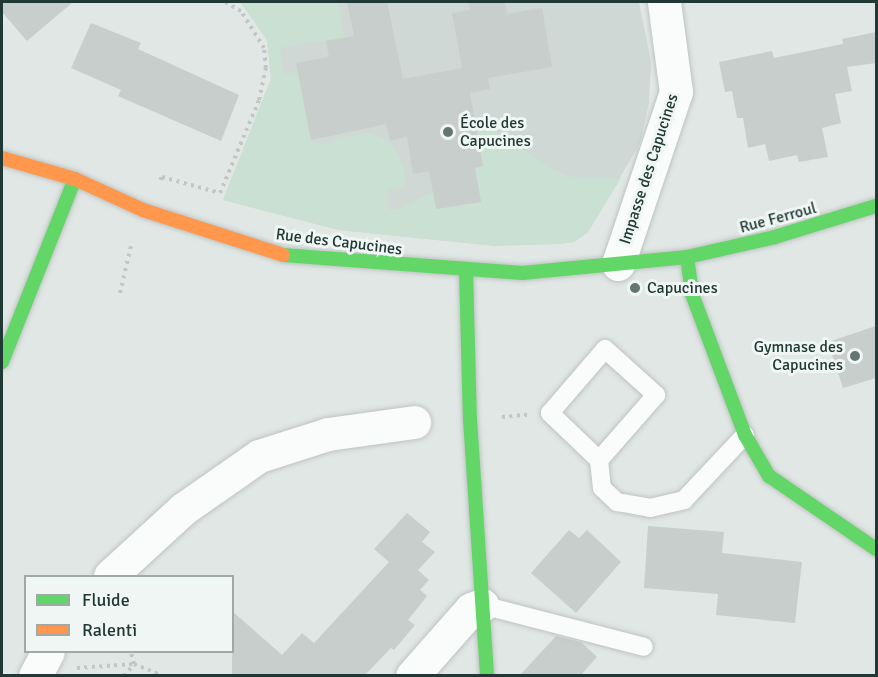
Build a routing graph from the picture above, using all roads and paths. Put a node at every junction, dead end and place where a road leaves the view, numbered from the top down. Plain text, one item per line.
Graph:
1 (225, 2) edge
2 (664, 2) edge
3 (2, 158) edge
4 (75, 179) junction
5 (876, 206) edge
6 (143, 210) junction
7 (687, 257) junction
8 (618, 264) junction
9 (466, 270) junction
10 (120, 293) dead end
11 (2, 362) edge
12 (414, 422) dead end
13 (744, 435) junction
14 (599, 460) junction
15 (876, 549) edge
16 (111, 575) edge
17 (482, 605) junction
18 (644, 647) dead end
19 (131, 653) edge
20 (134, 664) junction
21 (40, 666) edge
22 (124, 675) edge
23 (164, 675) edge
24 (412, 675) edge
25 (487, 675) edge

1 - 6 path
2 - 8 street, Impasse des Capucines
3 - 4 street, Rue des Capucines
4 - 6 street, Rue des Capucines
4 - 11 street
5 - 7 street, Rue Ferroul
6 - 9 street, Rue des Capucines
6 - 10 path
7 - 8 street, Rue des Capucines
7 - 13 street
8 - 9 street, Rue des Capucines
9 - 17 street
12 - 16 street
13 - 14 lane
13 - 15 street
14 - 14 lane
17 - 18 lane
17 - 24 street
17 - 25 street
19 - 20 path
20 - 21 path
20 - 22 path
20 - 23 path

